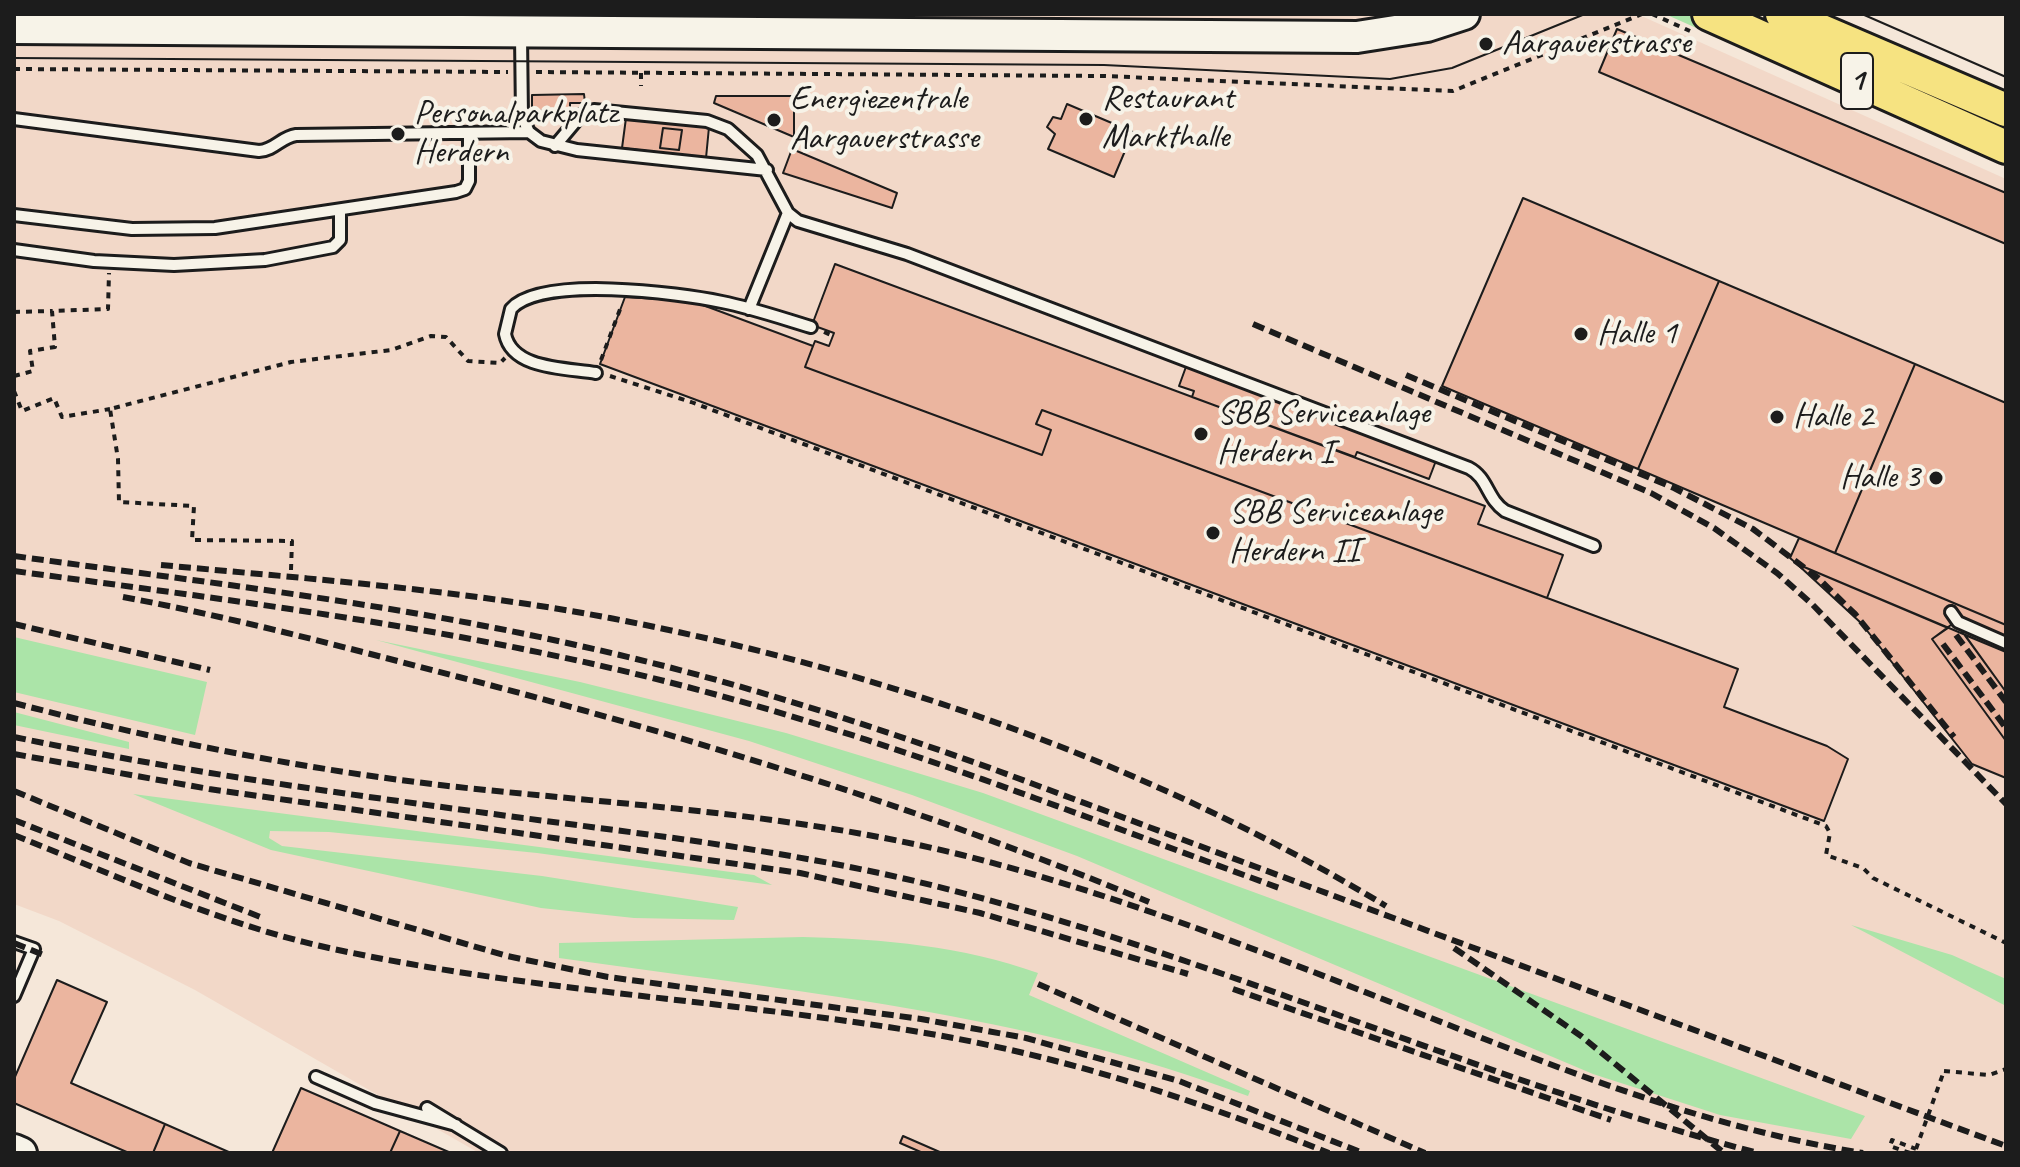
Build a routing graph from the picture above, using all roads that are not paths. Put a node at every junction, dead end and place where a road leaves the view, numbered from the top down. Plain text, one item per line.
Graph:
1 (1464, 14) edge
2 (1709, 14) edge
3 (1782, 14) edge
4 (14, 28) edge
5 (521, 31) junction
6 (2006, 110) edge
7 (14, 119) edge
8 (529, 132) junction
9 (469, 133) junction
10 (555, 146) junction
11 (2006, 147) edge
12 (767, 170) junction
13 (340, 211) junction
14 (788, 213) junction
15 (14, 215) edge
16 (14, 250) edge
17 (749, 309) junction
18 (811, 327) dead end
19 (596, 373) road end
20 (1594, 546) dead end
21 (1951, 612) dead end
22 (2006, 643) edge
23 (14, 942) edge
24 (14, 996) edge
25 (316, 1077) dead end
26 (427, 1108) dead end
27 (456, 1125) junction
28 (14, 1150) edge
29 (21, 1153) edge
30 (501, 1153) edge

1 - 5 street
2 - 11 main road, 1
3 - 6 main road, 1
4 - 5 street
5 - 8 lane
7 - 9 lane
8 - 9 lane
8 - 10 lane
9 - 13 lane
10 - 12 lane
10 - 12 lane
12 - 14 lane
13 - 15 lane
13 - 16 lane
14 - 17 lane
14 - 20 lane
17 - 18 lane
17 - 19 lane
21 - 22 lane
23 - 24 lane
25 - 27 lane
26 - 27 lane
27 - 30 lane
28 - 29 street

